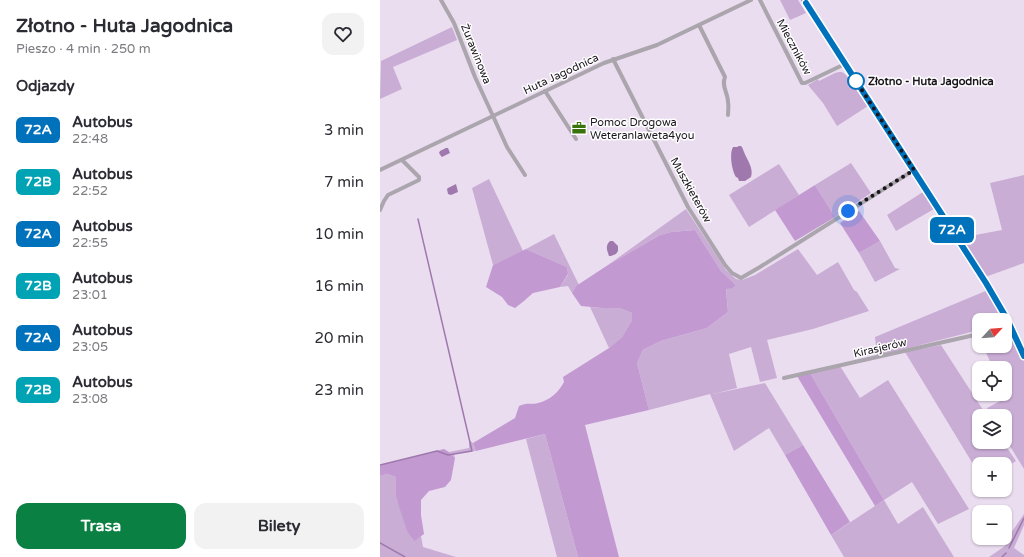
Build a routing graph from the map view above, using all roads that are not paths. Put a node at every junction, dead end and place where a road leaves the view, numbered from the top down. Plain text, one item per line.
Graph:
1 (443, 0) edge
2 (751, 0) edge
3 (760, 0) edge
4 (804, 0) edge
5 (699, 25) junction
6 (613, 59) junction
7 (845, 64) junction
8 (545, 91) junction
9 (728, 115) dead end
10 (493, 116) junction
11 (576, 140) dead end
12 (402, 160) junction
13 (380, 170) edge
14 (914, 170) junction
15 (525, 175) dead end
16 (380, 210) edge
17 (1001, 313) edge
18 (1012, 334) edge
19 (972, 336) edge
20 (1024, 356) edge
21 (784, 378) dead end

1 - 10 street, Żurawinowa
2 - 5 street, Huta Jagodnica
3 - 7 street, Mieczników
4 - 7 street
5 - 6 street, Huta Jagodnica
5 - 9 street
6 - 8 street, Huta Jagodnica
6 - 14 street, Muszkieterów
7 - 14 street
8 - 10 street, Huta Jagodnica
8 - 11 street
10 - 12 street, Huta Jagodnica
10 - 15 street, Żurawinowa
12 - 13 street, Huta Jagodnica
12 - 16 street
14 - 17 street
18 - 20 street
19 - 21 street, Kirasjerów

